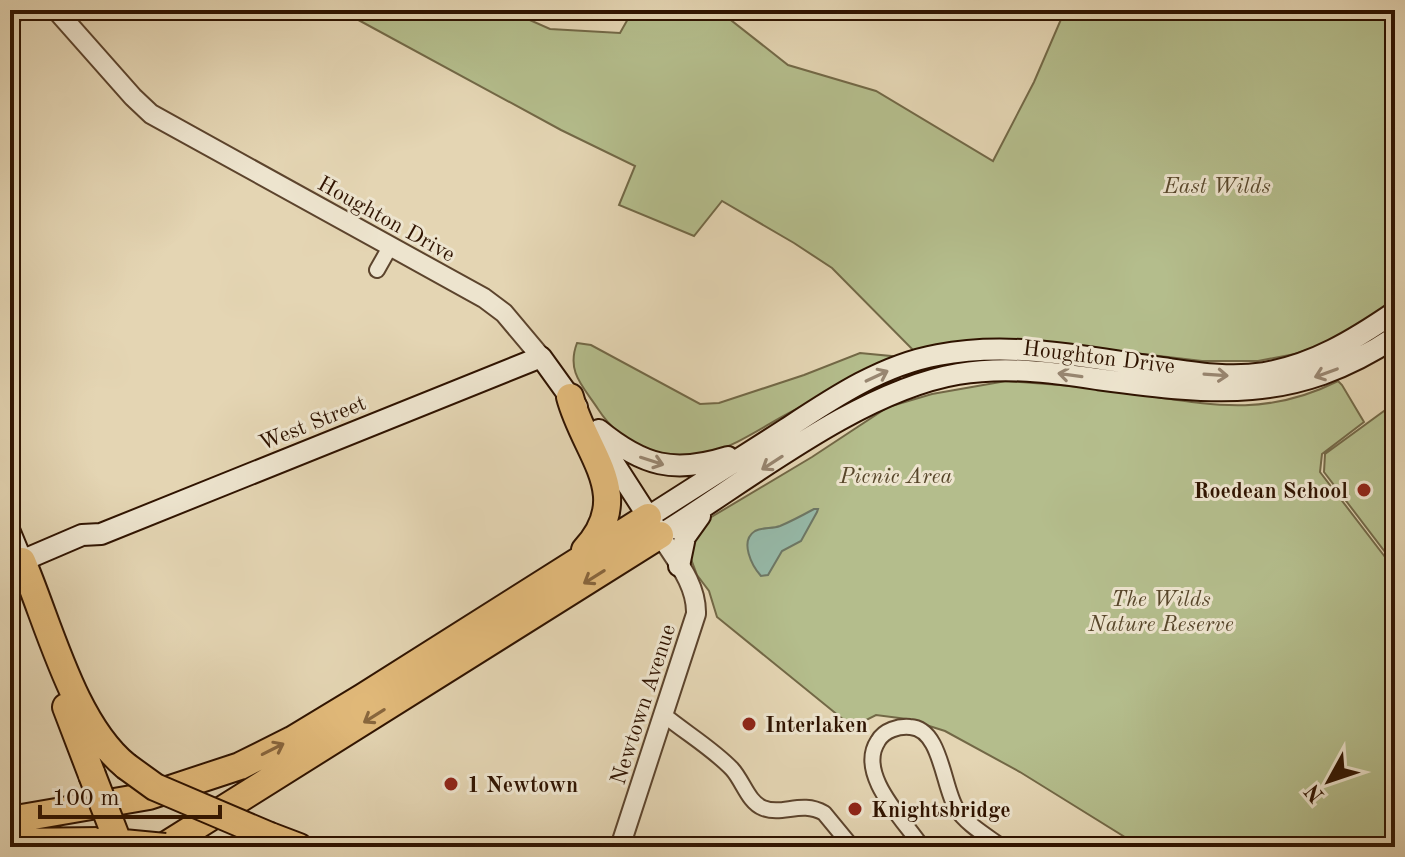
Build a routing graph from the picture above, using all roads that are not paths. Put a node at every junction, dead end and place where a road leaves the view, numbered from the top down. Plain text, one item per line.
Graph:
1 (21, 10) edge
2 (56, 10) edge
3 (10, 19) edge
4 (390, 247) junction
5 (377, 270) dead end
6 (1395, 312) edge
7 (1395, 337) edge
8 (541, 357) junction
9 (570, 397) junction
10 (587, 420) junction
11 (747, 453) junction
12 (718, 499) junction
13 (654, 526) junction
14 (10, 532) edge
15 (572, 564) junction
16 (679, 566) junction
17 (15, 568) edge
18 (664, 715) junction
19 (10, 820) edge
20 (10, 842) edge
21 (111, 844) edge
22 (164, 847) edge
23 (299, 847) edge
24 (620, 847) edge
25 (852, 847) edge
26 (922, 847) edge
27 (1002, 847) edge

1 - 3 street
2 - 4 street, Houghton Drive
4 - 5 street
4 - 8 street, Houghton Drive
11 -> 6 main road, Houghton Drive
7 -> 12 main road, Houghton Drive
8 - 9 main road, Houghton Drive
8 - 17 main road, West Street
9 - 10 main road, Houghton Drive
9 - 15 highway
10 -> 11 main road
10 - 13 main road, Houghton Drive
11 - 13 main road, Houghton Drive
12 - 13 main road, Houghton Drive
12 - 16 main road
13 - 15 highway
13 - 16 street, Newtown Avenue
13 -> 22 highway
14 - 17 main road
19 -> 15 highway
16 - 18 street, Newtown Avenue
17 - 21 highway, bridge
17 - 23 highway, bridge
18 - 24 street, Newtown Avenue
18 - 25 street
20 - 21 highway
21 - 22 highway, bridge
26 - 27 street

